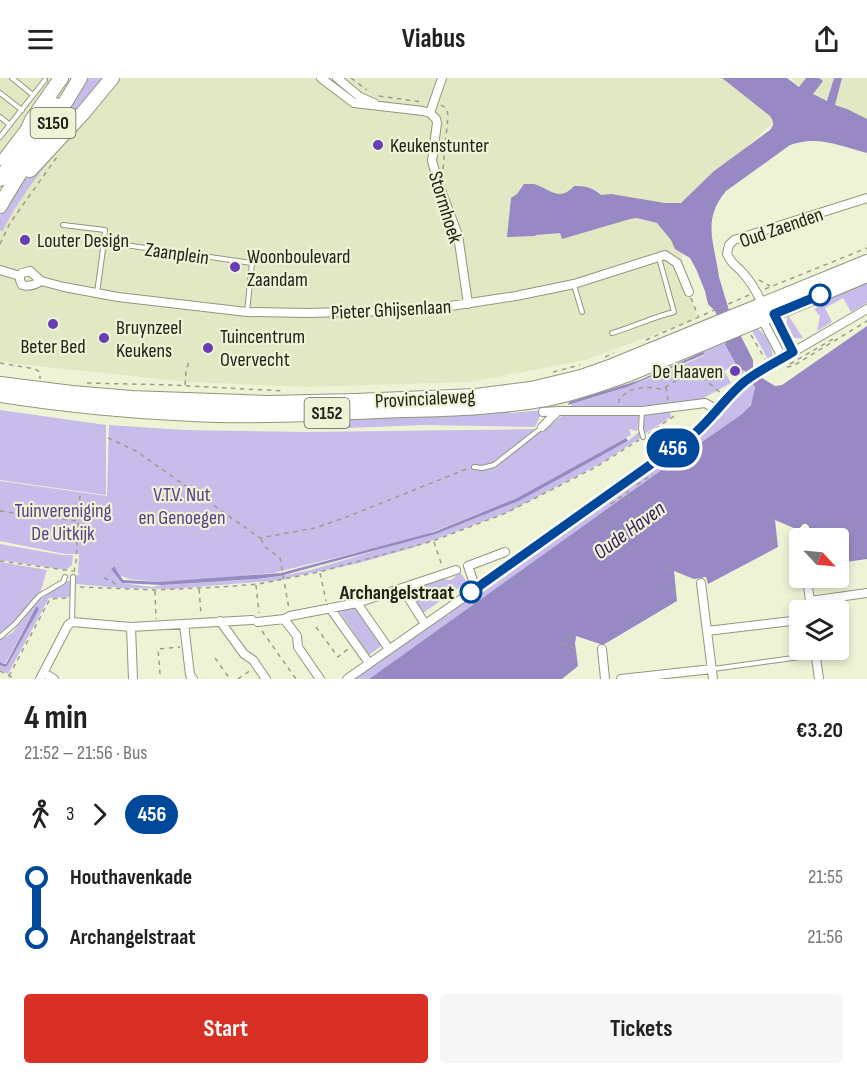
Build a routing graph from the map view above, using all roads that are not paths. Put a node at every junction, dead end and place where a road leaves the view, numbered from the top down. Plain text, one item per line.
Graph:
1 (12, 78) edge
2 (61, 78) edge
3 (79, 78) edge
4 (112, 78) edge
5 (321, 78) edge
6 (337, 78) edge
7 (442, 78) edge
8 (44, 79) edge
9 (52, 79) edge
10 (0, 93) edge
11 (33, 95) junction
12 (380, 105) junction
13 (22, 110) junction
14 (430, 113) junction
15 (0, 117) edge
16 (10, 124) junction
17 (0, 137) edge
18 (5, 162) edge
19 (5, 183) edge
20 (867, 198) edge
21 (0, 206) edge
22 (63, 225) dead end
23 (104, 242) junction
24 (659, 257) junction
25 (867, 262) edge
26 (0, 270) edge
27 (867, 275) edge
28 (574, 284) junction
29 (689, 292) road end
30 (97, 294) junction
31 (760, 298) junction
32 (468, 304) junction
33 (867, 309) edge
34 (247, 312) junction
35 (582, 312) dead end
36 (736, 315) junction
37 (768, 317) junction
38 (716, 323) junction
39 (612, 333) dead end
40 (793, 352) junction
41 (784, 363) junction
42 (0, 384) edge
43 (0, 395) edge
44 (718, 410) junction
45 (558, 411) junction
46 (642, 411) junction
47 (543, 412) dead end
48 (542, 427) joint
49 (644, 437) road end
50 (474, 466) road end
51 (505, 552) dead end
52 (456, 570) dead end
53 (65, 577) dead end
54 (73, 577) dead end
55 (701, 583) dead end
56 (403, 589) junction
57 (476, 589) junction
58 (867, 593) edge
59 (817, 600) edge
60 (357, 603) junction
61 (329, 608) junction
62 (287, 618) junction
63 (220, 621) junction
64 (789, 621) edge
65 (72, 622) junction
66 (184, 624) junction
67 (425, 624) junction
68 (130, 627) junction
69 (707, 631) junction
70 (0, 637) edge
71 (389, 649) junction
72 (602, 649) dead end
73 (789, 656) edge
74 (817, 660) edge
75 (369, 663) junction
76 (712, 669) junction
77 (42, 676) edge
78 (54, 679) edge
79 (133, 679) edge
80 (193, 679) edge
81 (266, 679) edge
82 (320, 679) edge
83 (347, 679) edge
84 (605, 679) edge
85 (621, 679) edge
86 (713, 679) edge
87 (819, 679) edge

1 - 11 lane
2 - 18 main road
3 - 18 main road, S150
3 - 19 main road, S150
4 - 19 main road
5 - 12 street
6 - 12 street
7 - 14 street, Stormhoek
8 - 9 lane
8 - 11 lane
10 - 13 lane
11 - 13 lane
12 - 14 street
13 - 16 lane
14 - 32 street, Stormhoek
15 - 16 lane
16 - 17 lane
18 - 19 main road, S150
19 - 21 main road, S150
20 - 31 street, Oud Zaenden
22 - 23 lane
23 - 30 lane
23 - 34 lane, Zaanplein
24 - 28 street, Pieter Ghijsenlaan
24 - 29 street
24 - 39 lane
25 - 31 main road, Provincialeweg / S152
26 - 30 street, Pieter Ghijsenlaan
27 - 37 main road, Provincialeweg / S152
28 - 32 street, Pieter Ghijsenlaan
28 - 35 lane
30 - 34 street, Pieter Ghijsenlaan
31 - 36 main road, Provincialeweg / S152
31 - 37 main road
32 - 34 street, Pieter Ghijsenlaan
33 - 40 street
36 - 37 main road, Provincialeweg / S152
36 - 38 main road, Provincialeweg / S152
37 - 40 street
37 - 41 street
38 - 42 main road, Provincialeweg / S152
38 - 43 main road, Provincialeweg / S152
40 - 41 street
41 - 44 street
44 - 46 street
44 - 57 street
45 - 46 street
45 - 47 street
45 - 48 street
46 - 49 lane
48 - 50 lane
51 - 57 street
52 - 56 street
53 - 70 lane
54 - 65 lane
55 - 69 street
56 - 60 street
56 - 67 street
57 - 67 street
58 - 59 street
60 - 61 street
60 - 71 street
61 - 62 street
61 - 75 street
62 - 63 street
62 - 82 street
63 - 66 street
63 - 81 street
64 - 69 street
65 - 68 street
65 - 77 street
66 - 68 street
66 - 80 street
67 - 71 street
68 - 79 street
69 - 76 street
71 - 75 street
72 - 84 street
73 - 76 lane
74 - 87 street
75 - 83 street
76 - 85 street
76 - 86 street
77 - 78 street

